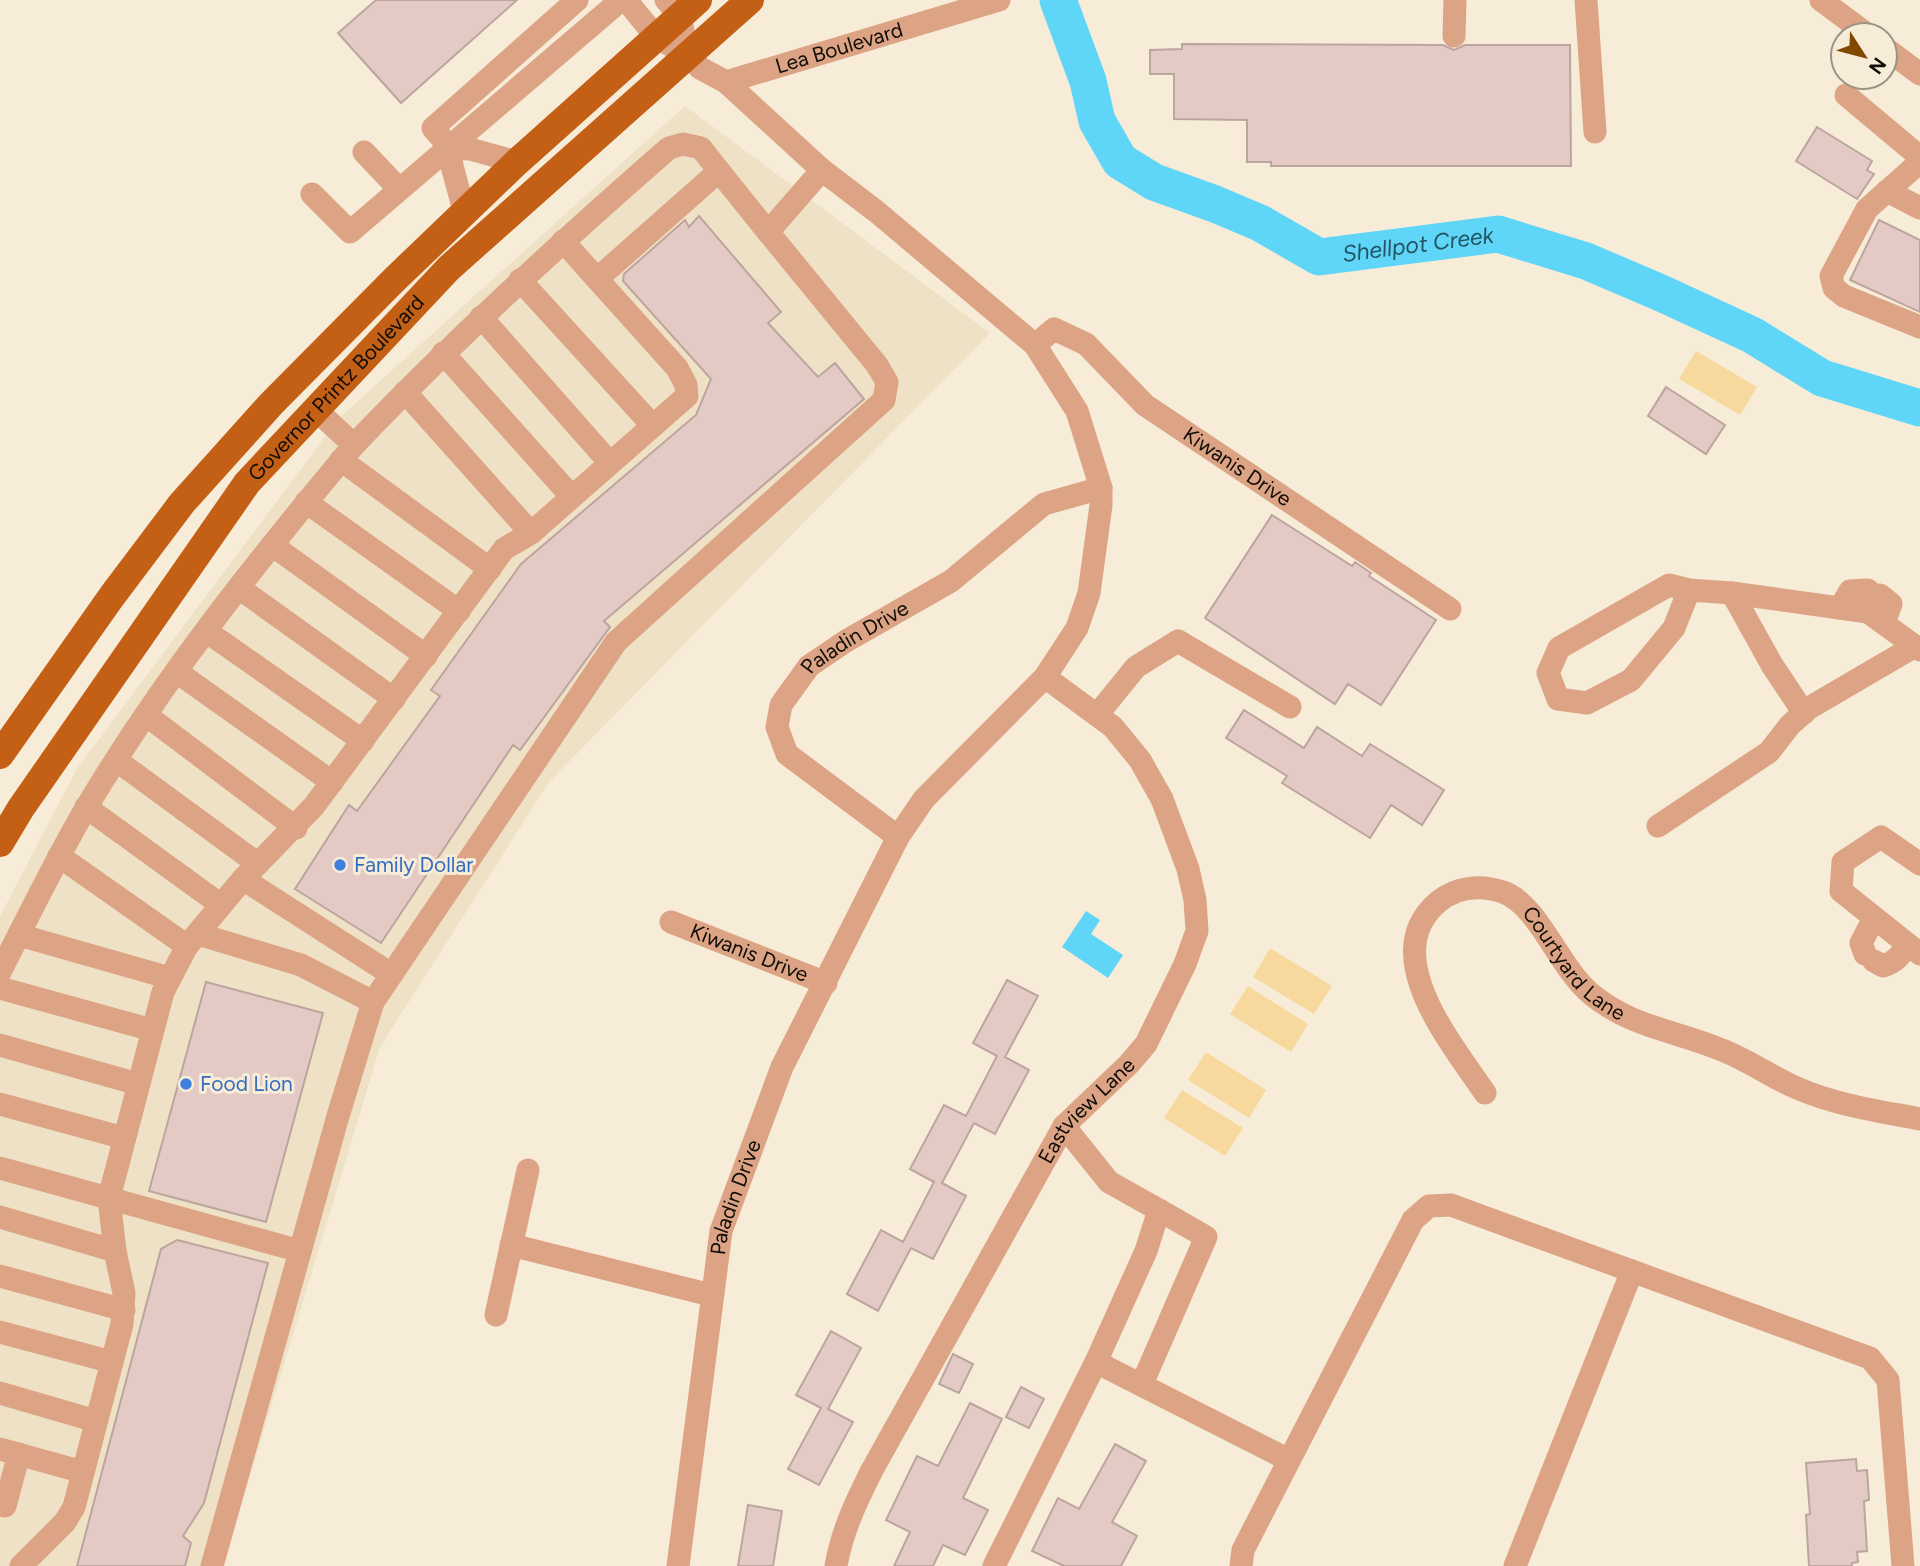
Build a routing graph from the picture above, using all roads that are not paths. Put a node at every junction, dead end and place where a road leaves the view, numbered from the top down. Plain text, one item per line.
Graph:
1 (578, 0) edge
2 (623, 0) edge
3 (750, 0) edge
4 (999, 0) edge
5 (1455, 0) edge
6 (1586, 0) edge
7 (1821, 0) edge
8 (681, 5) edge
9 (1849, 21) edge
10 (1454, 36) dead end
11 (657, 38) junction
12 (689, 55) junction
13 (1899, 58) edge
14 (1920, 74) edge
15 (726, 82) junction
16 (1846, 95) dead end
17 (1595, 132) dead end
18 (450, 148) junction
19 (364, 152) dead end
20 (1920, 160) edge
21 (517, 162) junction
22 (822, 170) junction
23 (719, 171) junction
24 (399, 189) junction
25 (1887, 191) junction
26 (312, 194) dead end
27 (1920, 208) edge
28 (465, 214) junction
29 (768, 232) junction
30 (563, 241) junction
31 (597, 279) junction
32 (520, 280) junction
33 (481, 317) junction
34 (1920, 327) edge
35 (1035, 345) junction
36 (443, 353) junction
37 (405, 392) junction
38 (316, 410) junction
39 (653, 426) junction
40 (348, 453) junction
41 (610, 463) junction
42 (1101, 488) junction
43 (572, 497) junction
44 (306, 502) junction
45 (531, 533) junction
46 (272, 545) junction
47 (490, 569) junction
48 (239, 588) junction
49 (1689, 590) junction
50 (1732, 593) junction
51 (1840, 608) junction
52 (1450, 609) dead end
53 (459, 611) junction
54 (1884, 622) junction
55 (206, 631) junction
56 (1917, 648) edge
57 (425, 656) junction
58 (177, 672) junction
59 (1045, 677) junction
60 (394, 699) junction
61 (1290, 707) dead end
62 (1804, 713) junction
63 (146, 715) junction
64 (1097, 715) junction
65 (363, 741) junction
66 (0, 755) edge
67 (116, 760) junction
68 (332, 782) junction
69 (86, 807) junction
70 (1658, 826) dead end
71 (296, 828) junction
72 (898, 837) junction
73 (0, 843) edge
74 (59, 856) junction
75 (1920, 864) edge
76 (251, 872) junction
77 (221, 905) junction
78 (1874, 918) junction
79 (671, 922) dead end
80 (19, 935) junction
81 (192, 940) junction
82 (1914, 949) edge
83 (0, 972) edge
84 (391, 974) junction
85 (170, 978) junction
86 (826, 983) junction
87 (0, 988) edge
88 (373, 1002) junction
89 (152, 1030) junction
90 (0, 1045) edge
91 (138, 1084) junction
92 (1485, 1093) dead end
93 (0, 1104) edge
94 (1920, 1119) edge
95 (1064, 1126) junction
96 (124, 1138) junction
97 (0, 1168) edge
98 (528, 1170) dead end
99 (109, 1198) junction
100 (1159, 1210) junction
101 (0, 1217) edge
102 (511, 1245) junction
103 (115, 1251) junction
104 (300, 1251) junction
105 (1632, 1271) junction
106 (0, 1276) edge
107 (711, 1295) junction
108 (124, 1310) junction
109 (496, 1315) dead end
110 (0, 1332) edge
111 (112, 1362) junction
112 (1097, 1362) junction
113 (1142, 1384) junction
114 (0, 1393) edge
115 (96, 1422) junction
116 (9, 1451) edge
117 (1289, 1460) junction
118 (83, 1472) junction
119 (0, 1505) edge
120 (0, 1562) edge
121 (15, 1566) edge
122 (21, 1566) edge
123 (212, 1566) edge
124 (678, 1566) edge
125 (836, 1566) edge
126 (994, 1566) edge
127 (1241, 1566) edge
128 (1515, 1566) edge
129 (1903, 1566) edge

1 - 18 street
2 - 11 street
2 - 18 street
3 - 12 main road, Governor Printz Boulevard
4 - 15 street, Lea Boulevard
5 - 10 street
6 - 17 street
7 - 9 street
8 - 11 main road, Governor Printz Boulevard
8 - 12 street
11 - 12 street
11 - 21 main road, Governor Printz Boulevard
12 - 15 street
12 - 38 main road, Governor Printz Boulevard
13 - 14 street
15 - 22 street, Paladin Drive
16 - 20 street
18 - 21 street
18 - 24 street
18 - 28 street
19 - 24 street
20 - 25 street
21 - 28 main road, Governor Printz Boulevard
22 - 29 street
22 - 35 street, Paladin Drive
23 - 29 street
23 - 30 street
23 - 31 street
24 - 26 street
25 - 27 street
25 - 34 street
28 - 38 main road
28 - 66 main road, Governor Printz Boulevard
29 - 84 street
30 - 31 street
30 - 32 street
31 - 39 street
32 - 33 street
32 - 39 street
33 - 36 street
33 - 41 street
35 - 42 street, Paladin Drive
35 - 52 street, Kiwanis Drive
36 - 37 street
36 - 43 street
37 - 40 street
37 - 45 street
38 - 40 street
38 - 73 main road, Governor Printz Boulevard
39 - 41 street
40 - 44 street
40 - 47 street
41 - 43 street
42 - 59 street, Paladin Drive
42 - 72 street, Paladin Drive
43 - 45 street
44 - 46 street
44 - 53 street
45 - 47 street
46 - 48 street
46 - 57 street
47 - 53 street
48 - 55 street
48 - 60 street
49 - 49 street
49 - 50 street
50 - 51 street
50 - 62 street
51 - 54 street
51 - 54 street
53 - 57 street
54 - 56 street
55 - 58 street
55 - 65 street
56 - 62 street
57 - 60 street
58 - 63 street
58 - 68 street
59 - 64 street, Eastview Lane
59 - 72 street, Paladin Drive
60 - 65 street
61 - 64 street
62 - 70 street
63 - 67 street
63 - 71 street
64 - 95 street, Eastview Lane
65 - 68 street
67 - 69 street
67 - 76 street
68 - 71 street
69 - 74 street
69 - 77 street
71 - 76 street
72 - 86 street, Paladin Drive
74 - 80 street
74 - 81 street
75 - 78 street
76 - 77 street
76 - 84 street
77 - 81 street
78 - 82 street
78 - 82 street
79 - 86 street, Kiwanis Drive
80 - 83 street
80 - 85 street
81 - 85 street
81 - 88 street
84 - 88 street
85 - 89 street
86 - 107 street, Paladin Drive
87 - 89 street
88 - 104 street
89 - 91 street
90 - 91 street
91 - 96 street
92 - 94 street, Courtyard Lane
93 - 96 street
95 - 100 street
95 - 125 street, Eastview Lane
96 - 99 street
97 - 99 street
98 - 102 street
99 - 103 street
99 - 104 street
100 - 112 street
100 - 113 street
101 - 103 street
102 - 107 street
102 - 109 street
103 - 108 street
104 - 123 street
105 - 117 street
105 - 128 street
105 - 129 street
106 - 108 street
107 - 124 street, Paladin Drive
108 - 111 street
110 - 111 street
111 - 115 street
112 - 113 street
112 - 126 street
113 - 117 street
114 - 115 street
115 - 118 street
116 - 118 street
116 - 119 street
117 - 127 street
118 - 122 street
120 - 121 street

